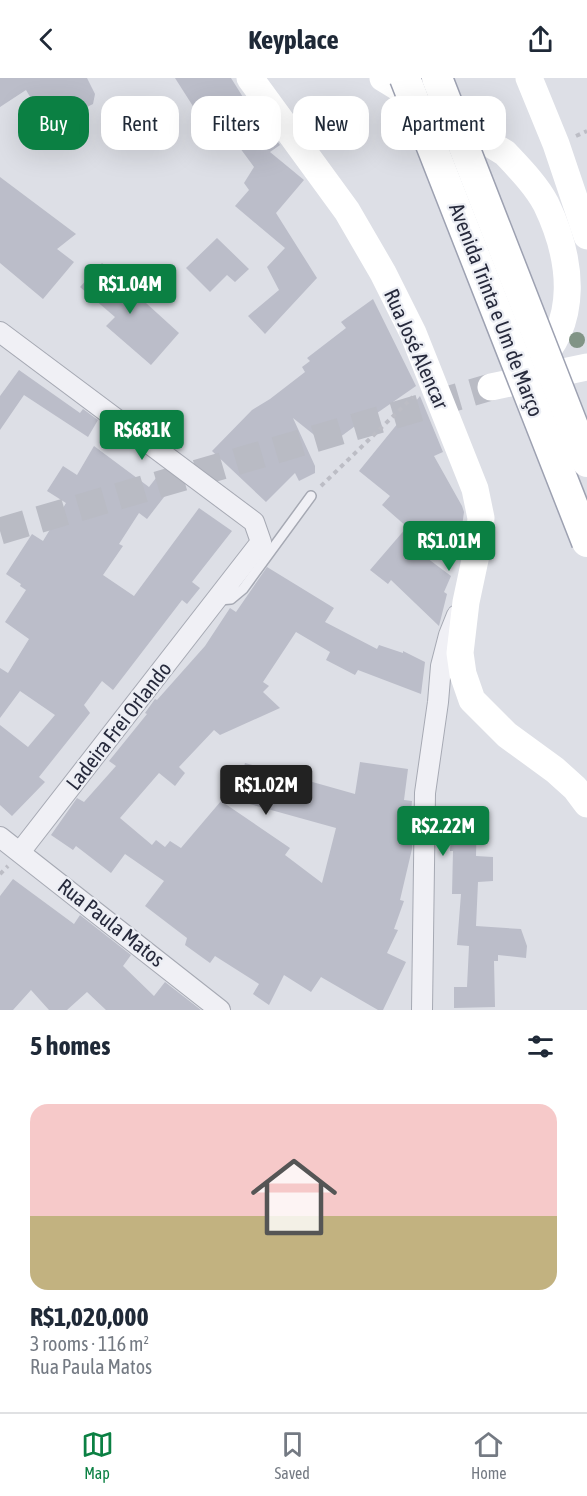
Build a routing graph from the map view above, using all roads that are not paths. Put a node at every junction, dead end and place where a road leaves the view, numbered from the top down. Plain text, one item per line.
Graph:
1 (250, 78) edge
2 (383, 78) edge
3 (405, 78) edge
4 (437, 78) edge
5 (529, 78) edge
6 (587, 236) edge
7 (0, 333) edge
8 (587, 367) edge
9 (587, 462) edge
10 (310, 496) road end
11 (587, 543) edge
12 (217, 600) junction
13 (466, 602) junction
14 (472, 700) junction
15 (438, 702) junction
16 (587, 804) edge
17 (0, 837) edge
18 (20, 852) junction
19 (220, 1010) edge
20 (422, 1010) edge

1 - 13 street, Rua José Alencar
2 - 8 street
3 - 11 main road, Avenida Trinta e Um de Março, bridge
4 - 9 main road, Avenida Trinta e Um de Março, bridge
5 - 6 street
7 - 12 street, Ladeira Frei Orlando
10 - 12 lane
12 - 18 street, Ladeira Frei Orlando
13 - 14 street, Rua José Alencar
13 - 15 street
14 - 15 street
14 - 16 street
15 - 20 street
17 - 18 street, Rua Paula Matos
18 - 19 street, Rua Paula Matos

